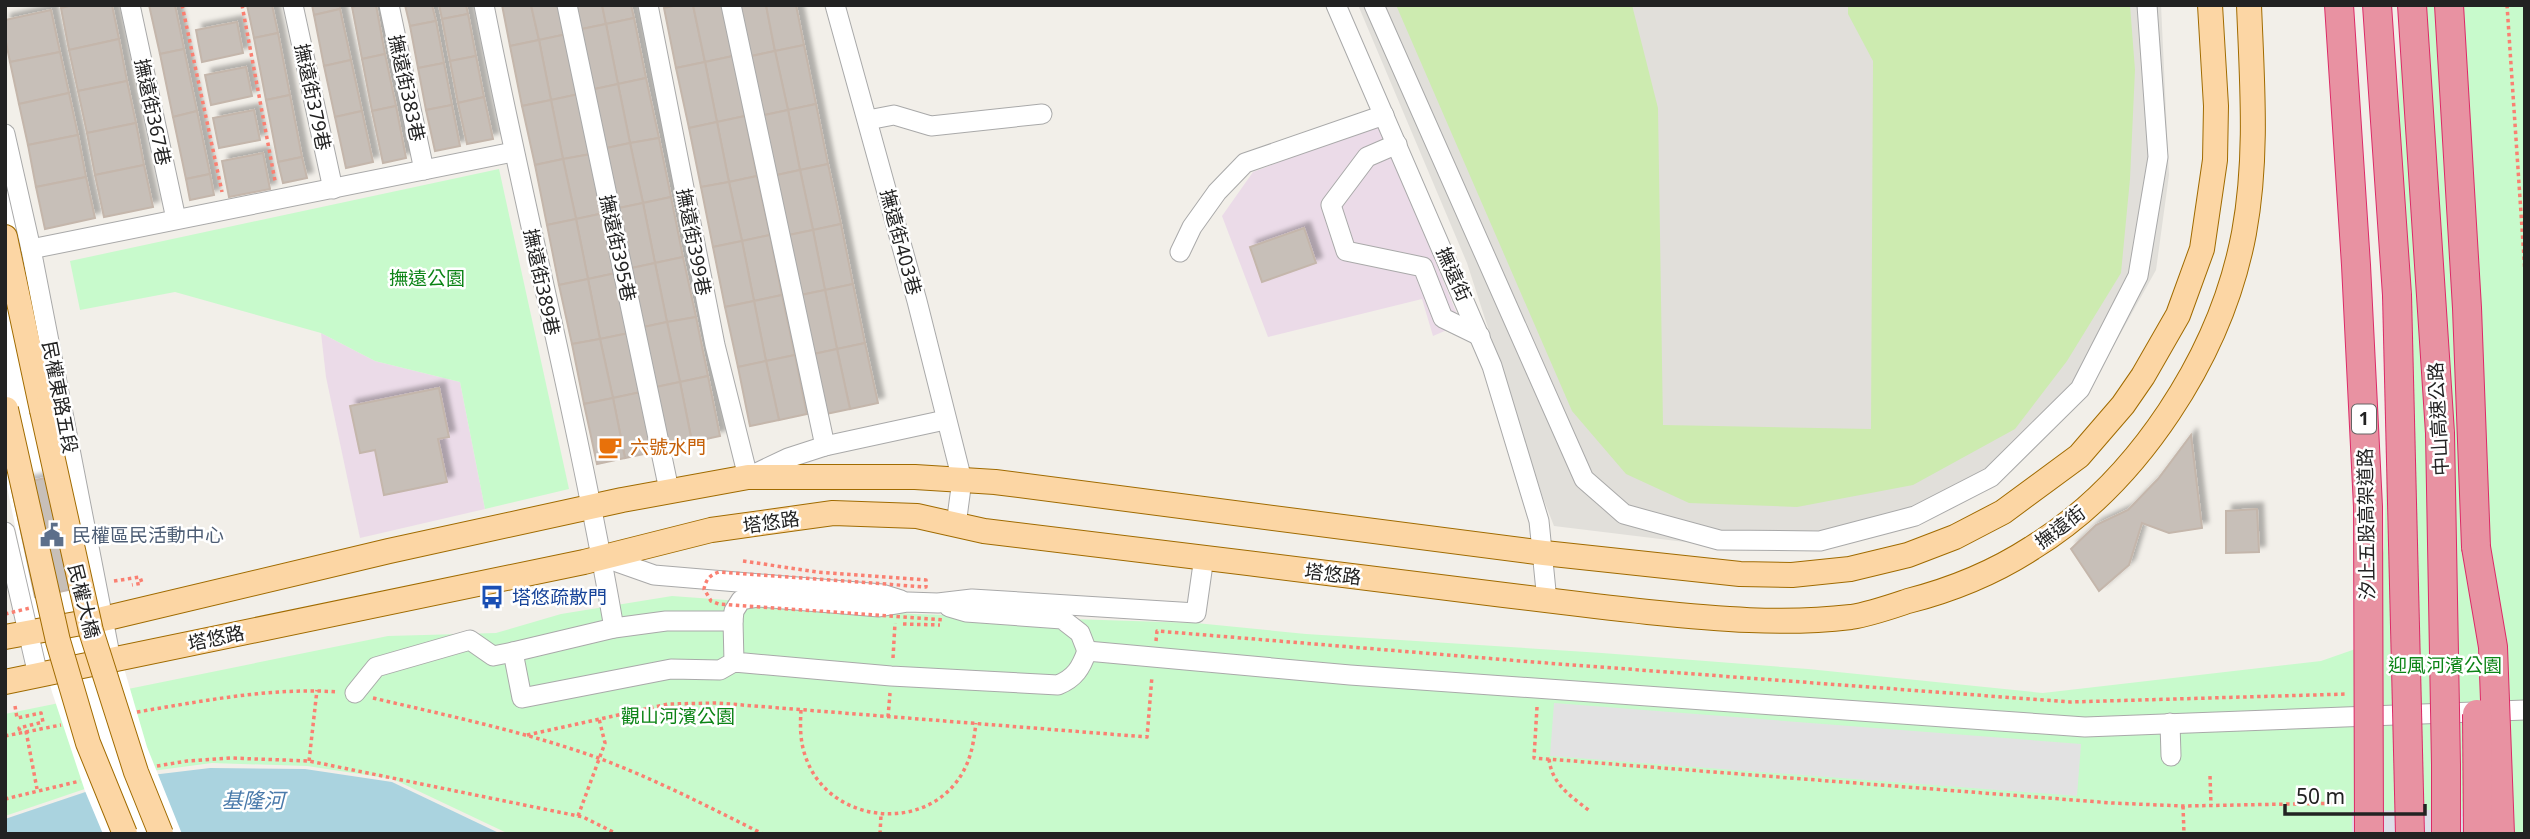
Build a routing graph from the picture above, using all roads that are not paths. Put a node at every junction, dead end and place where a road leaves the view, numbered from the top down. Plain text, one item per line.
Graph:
1 (130, 5) edge
2 (293, 5) edge
3 (389, 5) edge
4 (484, 5) edge
5 (567, 5) edge
6 (648, 5) edge
7 (731, 5) edge
8 (835, 5) edge
9 (1336, 5) edge
10 (1374, 5) edge
11 (2147, 5) edge
12 (2210, 5) edge
13 (2249, 5) edge
14 (2339, 5) edge
15 (2377, 5) edge
16 (2412, 5) edge
17 (2449, 5) edge
18 (1042, 114) dead end
19 (1384, 115) junction
20 (868, 120) junction
21 (5, 134) edge
22 (1397, 144) junction
23 (513, 152) junction
24 (424, 170) junction
25 (333, 189) junction
26 (176, 219) junction
27 (5, 237) edge
28 (31, 249) junction
29 (1180, 252) dead end
30 (1480, 336) junction
31 (5, 403) edge
32 (945, 419) junction
33 (825, 446) junction
34 (748, 477) junction
35 (962, 480) junction
36 (669, 490) junction
37 (591, 507) junction
38 (956, 525) junction
39 (5, 532) edge
40 (2476, 547) junction
41 (1544, 553) junction
42 (603, 557) junction
43 (1205, 557) junction
44 (1547, 601) junction
45 (908, 602) junction
46 (942, 612) junction
47 (103, 619) junction
48 (733, 621) junction
49 (614, 628) junction
50 (17, 634) edge
51 (1087, 651) junction
52 (513, 652) junction
53 (111, 660) junction
54 (734, 662) junction
55 (38, 675) junction
56 (5, 682) edge
57 (355, 693) road end
58 (2525, 710) edge
59 (2170, 723) junction
60 (2171, 756) dead end
61 (125, 834) edge
62 (161, 834) edge
63 (2369, 834) edge
64 (2410, 834) edge
65 (2446, 834) edge
66 (2478, 834) edge
67 (2500, 834) edge

1 - 26 street, 撫遠街367巷
2 - 25 street, 撫遠街379巷
3 - 24 street, 撫遠街383巷
4 - 23 street, 撫遠街389巷
5 - 36 street, 撫遠街395巷
6 - 34 street, 撫遠街399巷
7 - 33 street
8 - 20 street, 撫遠街403巷
9 - 19 street, 撫遠街
10 - 11 street
12 - 41 main road
13 - 44 main road, 撫遠街
14 - 63 highway, 汐止五股高架道路 / 1, bridge
15 - 64 highway, 中山高速公路 / 1, bridge
16 - 65 highway, 中山高速公路, bridge
17 - 40 highway
18 - 20 street
19 - 22 street, 撫遠街
19 - 29 street
20 - 32 street, 撫遠街403巷
21 - 28 street, 民權東路五段
22 - 30 street, 撫遠街
22 - 30 street
23 - 24 street
23 - 37 street, 撫遠街389巷
24 - 25 street
25 - 26 street
26 - 28 street
27 - 62 main road, 民權大橋, bridge
28 - 47 street, 民權東路五段
30 - 41 street, 撫遠街
31 - 61 main road, 民權大橋, bridge
32 - 33 street
32 - 35 street, 撫遠街403巷
33 - 34 street
34 - 35 main road
34 - 36 main road
35 - 38 street
35 - 41 main road
36 - 37 main road
37 - 42 street, 撫遠街389巷
37 - 47 main road
38 - 42 main road, 塔悠路
38 - 43 main road, 塔悠路
39 - 50 street
40 - 66 highway, bridge
40 - 67 highway, bridge
41 - 44 street, 撫遠街
42 - 45 street
42 - 49 street, 撫遠街389巷
42 - 53 main road, 塔悠路
43 - 44 main road, 塔悠路
43 - 46 street
45 - 46 street
45 - 48 street
46 - 51 street
47 - 50 main road
47 - 53 street, 民權東路五段
48 - 49 street
48 - 54 street
49 - 52 street
50 - 55 street
51 - 54 street
51 - 59 street
52 - 54 street
52 - 57 street
53 - 55 main road, 塔悠路
55 - 56 main road, 塔悠路
58 - 59 street
59 - 60 street

